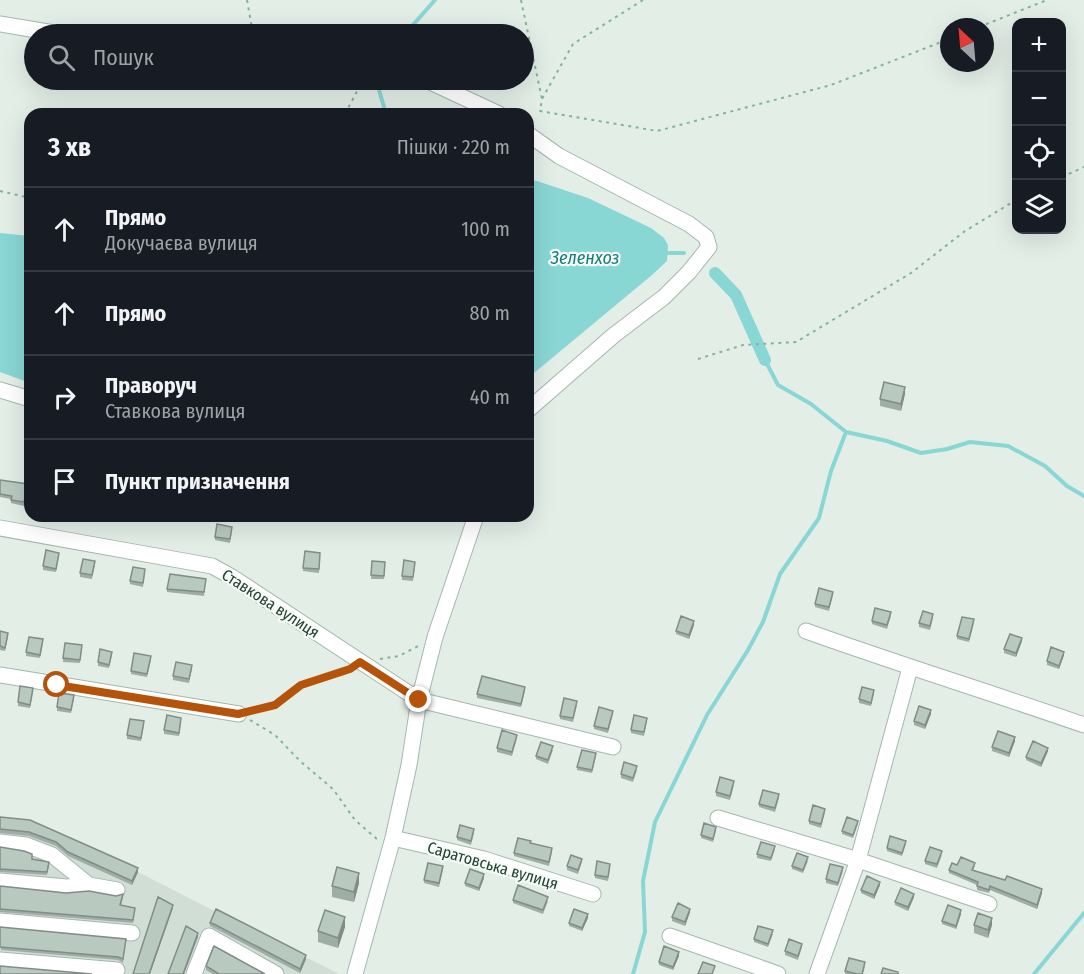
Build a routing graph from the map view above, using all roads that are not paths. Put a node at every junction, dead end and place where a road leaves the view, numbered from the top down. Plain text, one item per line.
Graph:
1 (0, 24) edge
2 (24, 28) edge
3 (447, 90) edge
4 (486, 108) edge
5 (534, 138) edge
6 (0, 390) edge
7 (24, 397) edge
8 (534, 405) edge
9 (474, 522) edge
10 (0, 528) edge
11 (806, 631) dead end
12 (910, 668) junction
13 (0, 675) edge
14 (419, 700) junction
15 (238, 714) road end
16 (1084, 725) edge
17 (613, 747) dead end
18 (718, 818) dead end
19 (0, 842) edge
20 (391, 844) junction
21 (858, 860) junction
22 (0, 881) edge
23 (89, 885) junction
24 (117, 890) dead end
25 (593, 894) dead end
26 (989, 904) dead end
27 (0, 921) edge
28 (132, 933) dead end
29 (670, 936) dead end
30 (0, 960) edge
31 (117, 970) dead end
32 (194, 974) edge
33 (276, 974) edge
34 (355, 974) edge
35 (778, 974) edge
36 (817, 974) edge

1 - 2 street
3 - 4 street
5 - 8 street
6 - 7 street
9 - 14 street
10 - 14 street, Ставкова вулиця
11 - 12 street
12 - 16 street
12 - 21 street
13 - 15 street
14 - 17 street
14 - 20 street
18 - 21 street
19 - 23 street
20 - 25 street, Саратовська вулиця
20 - 34 street
21 - 26 street
21 - 36 street
22 - 23 street
23 - 24 street
27 - 28 street
29 - 35 street
30 - 31 street
32 - 33 street

